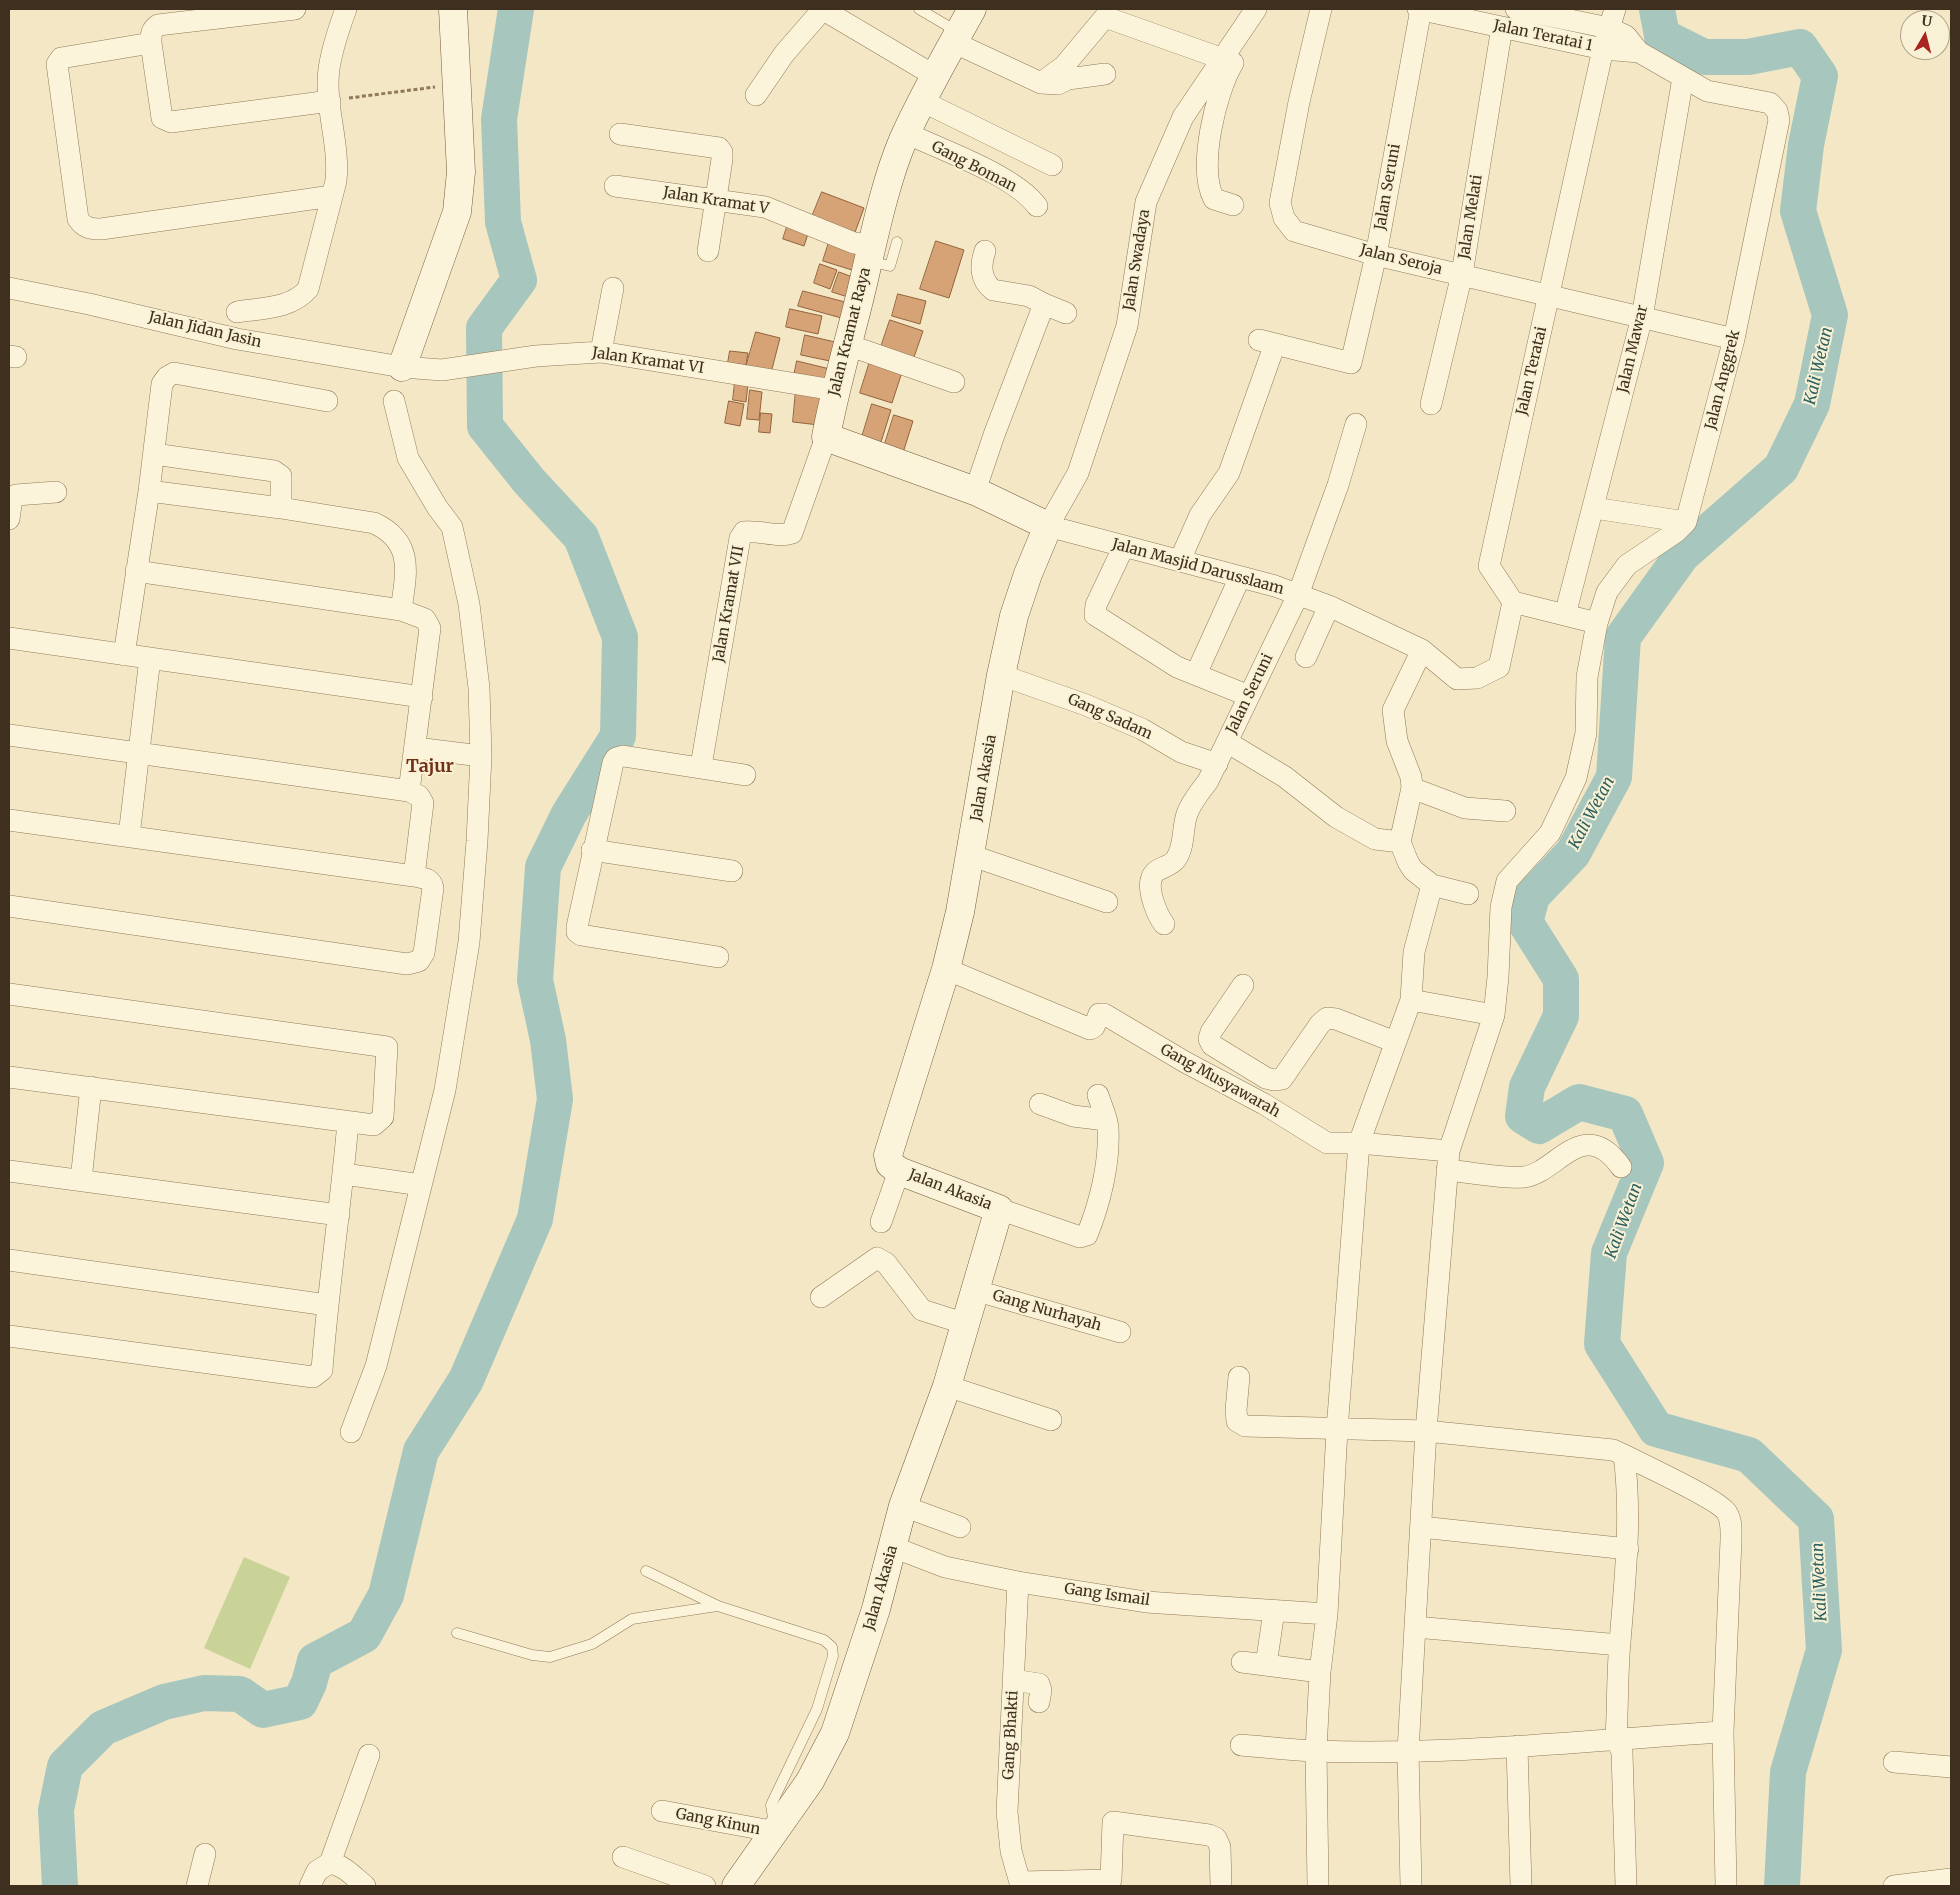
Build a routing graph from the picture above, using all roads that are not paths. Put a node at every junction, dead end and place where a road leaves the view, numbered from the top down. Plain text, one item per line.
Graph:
1 (295, 9) edge
2 (346, 9) edge
3 (453, 9) edge
4 (822, 9) edge
5 (919, 9) edge
6 (972, 9) edge
7 (1256, 9) edge
8 (1267, 9) edge
9 (1321, 9) edge
10 (1419, 9) edge
11 (1516, 9) edge
12 (1612, 18) edge
13 (1502, 27) junction
14 (956, 37) junction
15 (151, 43) junction
16 (1603, 49) junction
17 (1639, 52) junction
18 (1219, 71) junction
19 (1105, 74) dead end
20 (935, 76) junction
21 (1683, 78) junction
22 (1041, 83) junction
23 (756, 95) dead end
24 (330, 101) junction
25 (922, 101) junction
26 (1770, 103) joint
27 (620, 134) dead end
28 (906, 134) junction
29 (1052, 165) dead end
30 (615, 186) dead end
31 (332, 196) junction
32 (716, 199) junction
33 (1233, 205) dead end
34 (1036, 206) dead end
35 (879, 249) junction
36 (708, 251) dead end
37 (985, 251) dead end
38 (1376, 255) junction
39 (1462, 274) junction
40 (9, 288) edge
41 (613, 288) dead end
42 (1549, 295) junction
43 (1044, 304) junction
44 (237, 312) dead end
45 (1066, 313) dead end
46 (1642, 317) junction
47 (1734, 338) junction
48 (848, 345) junction
49 (601, 352) junction
50 (402, 367) junction
51 (954, 382) dead end
52 (834, 390) junction
53 (327, 401) dead end
54 (1431, 404) dead end
55 (1356, 424) dead end
56 (826, 437) junction
57 (154, 454) junction
58 (149, 491) junction
59 (975, 491) junction
60 (56, 492) dead end
61 (281, 508) junction
62 (1594, 508) junction
63 (9, 519) edge
64 (1686, 522) junction
65 (1048, 526) junction
66 (1123, 548) junction
67 (1180, 560) junction
68 (136, 571) junction
69 (1240, 577) junction
70 (1298, 595) junction
71 (1513, 602) junction
72 (1329, 606) junction
73 (401, 610) junction
74 (1566, 615) junction
75 (1597, 623) junction
76 (9, 638) edge
77 (1422, 650) junction
78 (124, 655) junction
79 (1306, 657) dead end
80 (150, 658) junction
81 (1196, 674) junction
82 (1001, 675) junction
83 (1249, 696) junction
84 (422, 697) junction
85 (9, 735) edge
86 (417, 741) junction
87 (1226, 742) junction
88 (476, 751) junction
89 (138, 754) junction
90 (1216, 764) junction
91 (701, 766) junction
92 (745, 775) dead end
93 (1412, 788) junction
94 (409, 791) junction
95 (1505, 811) dead end
96 (9, 820) edge
97 (129, 836) junction
98 (1400, 842) junction
99 (592, 850) junction
100 (970, 855) junction
101 (732, 871) dead end
102 (414, 876) junction
103 (1432, 885) junction
104 (1468, 894) dead end
105 (1107, 902) dead end
106 (9, 906) edge
107 (1164, 924) dead end
108 (718, 957) dead end
109 (946, 969) junction
110 (1243, 985) dead end
111 (9, 994) edge
112 (1411, 1000) junction
113 (1494, 1015) junction
114 (1395, 1042) junction
115 (9, 1078) edge
116 (91, 1087) junction
117 (1098, 1095) dead end
118 (1040, 1104) dead end
119 (1106, 1120) junction
120 (348, 1122) junction
121 (1359, 1143) junction
122 (1448, 1160) junction
123 (1621, 1167) dead end
124 (9, 1171) edge
125 (898, 1171) junction
126 (344, 1174) junction
127 (80, 1180) junction
128 (421, 1185) junction
129 (999, 1209) junction
130 (340, 1214) junction
131 (881, 1222) dead end
132 (9, 1260) edge
133 (974, 1290) junction
134 (821, 1297) dead end
135 (327, 1306) junction
136 (966, 1324) junction
137 (1120, 1332) dead end
138 (9, 1336) edge
139 (1239, 1377) dead end
140 (947, 1386) junction
141 (1051, 1420) dead end
142 (1337, 1430) junction
143 (1426, 1431) junction
144 (351, 1432) dead end
145 (1624, 1454) junction
146 (903, 1506) junction
147 (960, 1526) dead end
148 (1421, 1528) junction
149 (893, 1547) junction
150 (1628, 1549) junction
151 (646, 1571) dead end
152 (1018, 1582) junction
153 (718, 1606) junction
154 (1274, 1611) junction
155 (1327, 1614) junction
156 (1414, 1627) junction
157 (457, 1634) dead end
158 (1620, 1645) junction
159 (1242, 1662) dead end
160 (1266, 1665) junction
161 (1320, 1672) junction
162 (1013, 1680) junction
163 (1040, 1702) dead end
164 (1723, 1732) junction
165 (1616, 1738) junction
166 (1241, 1745) dead end
167 (1517, 1746) junction
168 (1316, 1751) junction
169 (1408, 1751) junction
170 (368, 1756) dead end
171 (1894, 1762) dead end
172 (1951, 1767) edge
173 (662, 1811) dead end
174 (775, 1832) junction
175 (205, 1854) dead end
176 (623, 1858) dead end
177 (330, 1863) junction
178 (1951, 1879) edge
179 (1021, 1884) edge
180 (197, 1886) edge
181 (310, 1886) edge
182 (365, 1886) edge
183 (705, 1886) edge
184 (736, 1886) edge
185 (1222, 1886) edge
186 (1318, 1886) edge
187 (1411, 1886) edge
188 (1521, 1886) edge
189 (1626, 1886) edge
190 (1726, 1886) edge
191 (1894, 1886) edge

1 - 15 street
2 - 24 street
3 - 50 street
4 - 20 street
4 - 23 street
5 - 14 lane
6 - 14 street, Jalan Kramat Raya
7 - 18 street, Jalan Swadaya
8 - 18 street
9 - 38 street, Jalan Seroja
10 - 13 street, Jalan Teratai 1
10 - 38 street, Jalan Seruni
11 - 12 street, Jalan Teratai 1
12 - 16 street, Jalan Teratai
12 - 17 street, Jalan Teratai 1
13 - 16 street, Jalan Teratai 1
13 - 39 street, Jalan Melati
14 - 20 street, Jalan Kramat Raya
14 - 22 street
15 - 24 street
15 - 31 street
16 - 17 street, Jalan Teratai 1
16 - 42 street, Jalan Teratai
17 - 21 street, Jalan Teratai 1
18 - 22 street
18 - 33 street
18 - 65 street, Jalan Swadaya
19 - 22 street
20 - 25 street, Jalan Kramat Raya
21 - 26 street, Jalan Teratai 1
21 - 46 street, Jalan Mawar
24 - 31 street
25 - 28 street, Jalan Kramat Raya
25 - 29 street
26 - 47 street, Jalan Anggrek
27 - 32 street
28 - 34 street, Gang Boman
28 - 35 street, Jalan Kramat Raya
30 - 32 street, Jalan Kramat V
31 - 44 street
32 - 35 street, Jalan Kramat V
32 - 36 street
35 - 48 street, Jalan Kramat Raya
37 - 43 street
38 - 39 street, Jalan Seroja
38 - 67 street, Jalan Seruni
39 - 42 street, Jalan Seroja
39 - 54 street, Jalan Melati
40 - 50 street, Jalan Jidan Jasin
41 - 49 street
42 - 46 street, Jalan Seroja
42 - 71 street, Jalan Teratai
43 - 45 street
43 - 59 street
46 - 47 street, Jalan Seroja
46 - 62 street, Jalan Mawar
47 - 64 street, Jalan Anggrek
48 - 51 street
48 - 52 street, Jalan Kramat Raya
49 - 50 street, Jalan Kramat VI
49 - 52 street, Jalan Kramat VI
50 - 88 street
52 - 56 street, Jalan Kramat Raya
53 - 57 street
55 - 70 street, Jalan Seruni
56 - 59 street
56 - 91 street, Jalan Kramat VII
57 - 58 street
57 - 61 street
58 - 61 street
58 - 68 street
59 - 65 street
60 - 63 street
61 - 73 street
62 - 64 street
62 - 74 street, Jalan Mawar
64 - 75 street
65 - 66 street, Jalan Masjid Darusslaam
65 - 82 street, Jalan Akasia
66 - 67 street, Jalan Masjid Darusslaam
66 - 81 street
67 - 69 street, Jalan Masjid Darusslaam
68 - 73 street
68 - 78 street
69 - 70 street, Jalan Masjid Darusslaam
69 - 81 street
70 - 72 street, Jalan Masjid Darusslaam
70 - 83 street, Jalan Seruni
71 - 74 street
71 - 77 street, Jalan Masjid Darusslaam
72 - 77 street, Jalan Masjid Darusslaam
72 - 79 street
73 - 84 street
74 - 75 street
75 - 113 street
76 - 78 street
77 - 93 street
78 - 80 street
80 - 84 street
80 - 89 street
81 - 83 street
82 - 90 street, Gang Sadam
82 - 100 street, Jalan Akasia
83 - 87 street, Jalan Seruni
84 - 86 street
85 - 89 street
86 - 88 street
86 - 94 street
87 - 90 street, Jalan Seruni
87 - 98 street
88 - 128 street
89 - 94 street
89 - 97 street
90 - 107 street, Jalan Seruni
91 - 92 street
91 - 99 street
93 - 95 street
93 - 98 street
94 - 102 street
96 - 97 street
97 - 102 street
98 - 103 street
99 - 101 street
99 - 108 street
100 - 105 street
100 - 109 street, Jalan Akasia
102 - 106 street
103 - 104 street
103 - 112 street
109 - 121 street, Gang Musyawarah
109 - 125 street, Jalan Akasia
110 - 114 street
111 - 120 street
112 - 113 street
112 - 114 street
113 - 122 street
114 - 121 street
115 - 116 street
116 - 120 street
116 - 127 street
117 - 119 street
118 - 119 street
119 - 129 street
120 - 126 street
121 - 122 street
121 - 142 street
122 - 123 street
122 - 143 street
124 - 127 street
125 - 129 street, Jalan Akasia
125 - 131 street
126 - 128 street
126 - 130 street
127 - 130 street
128 - 144 street
129 - 133 street, Jalan Akasia
130 - 135 street
132 - 135 street
133 - 136 street, Jalan Akasia
133 - 137 street, Gang Nurhayah
134 - 136 street
135 - 138 street
136 - 140 street, Jalan Akasia
139 - 142 street
140 - 141 street
140 - 146 street, Jalan Akasia
142 - 143 street
142 - 155 street
143 - 145 street
143 - 148 street
145 - 150 street
145 - 164 street
146 - 147 street
146 - 149 street, Jalan Akasia
148 - 150 street
148 - 156 street
149 - 152 street, Gang Ismail
149 - 174 street, Jalan Akasia
150 - 158 street
151 - 153 lane
152 - 154 street, Gang Ismail
152 - 162 street, Gang Bhakti
153 - 157 lane
153 - 174 lane
154 - 155 street, Gang Ismail
154 - 160 street
155 - 161 street
156 - 158 street
156 - 169 street
158 - 165 street
159 - 160 street
160 - 161 street
161 - 168 street
162 - 163 street
162 - 179 street, Gang Bhakti
164 - 165 street
164 - 190 street
165 - 167 street
165 - 189 street
166 - 168 street
167 - 169 street
167 - 188 street
168 - 169 street
168 - 186 street
169 - 187 street
170 - 177 street
171 - 172 street
173 - 174 street, Gang Kinun
174 - 184 street, Jalan Akasia
175 - 180 street
176 - 183 street
177 - 181 street
177 - 182 street
178 - 191 street
179 - 185 street

